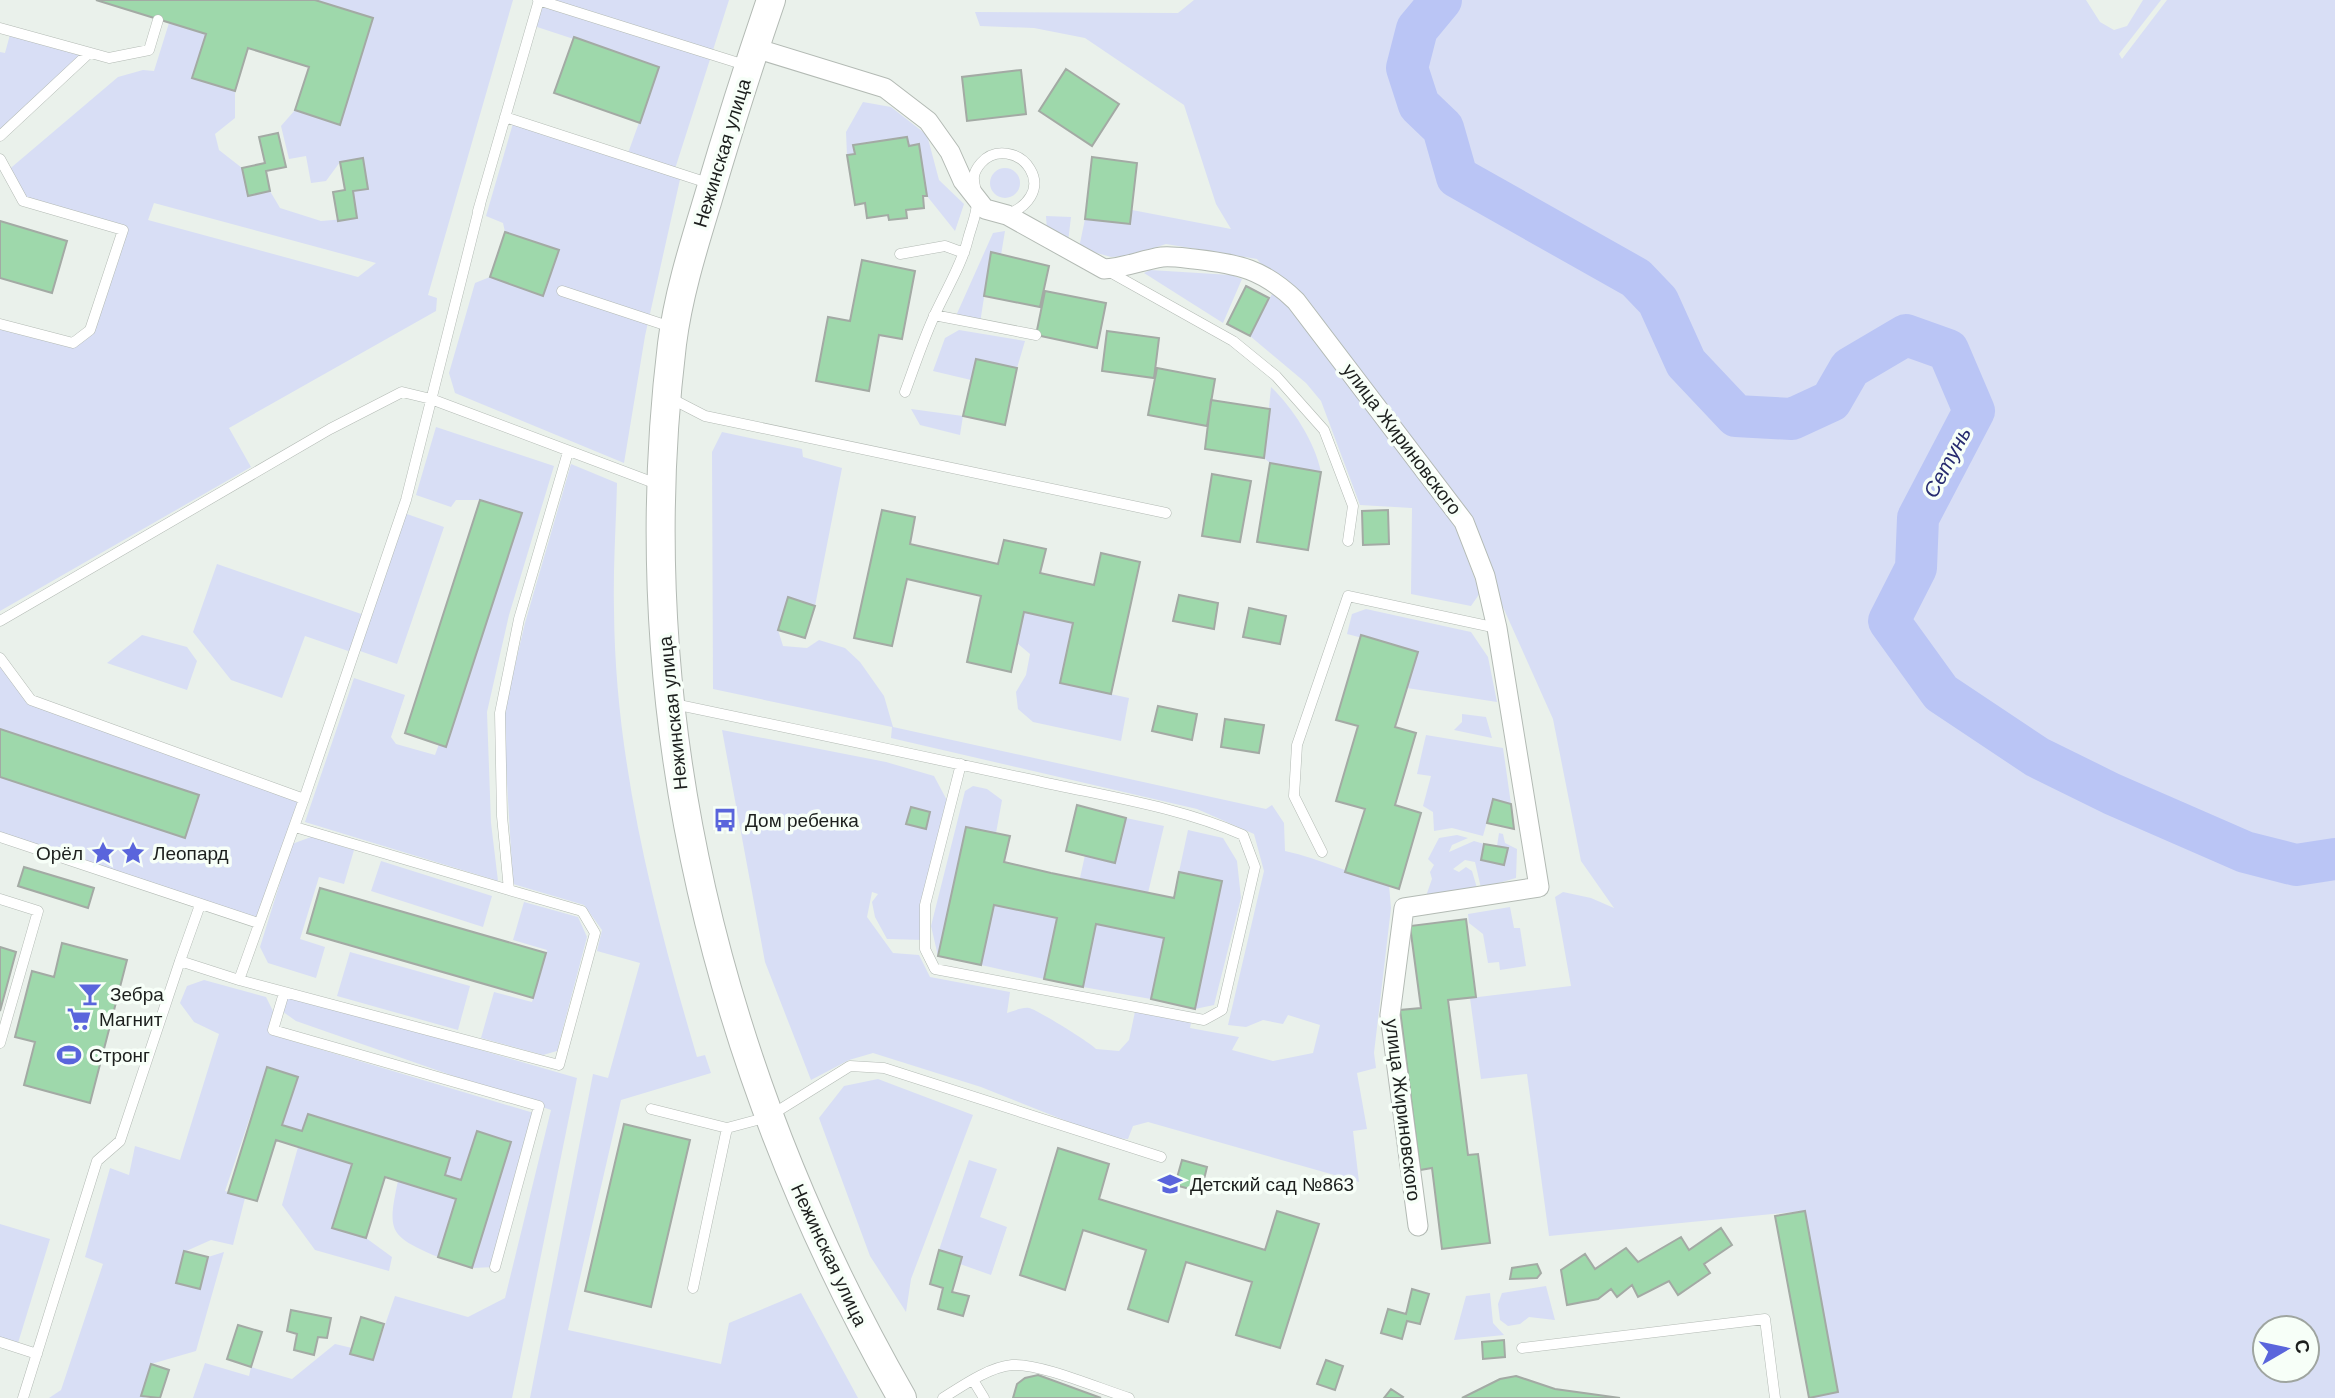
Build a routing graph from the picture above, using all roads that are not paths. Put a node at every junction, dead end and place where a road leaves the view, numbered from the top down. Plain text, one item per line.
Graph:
1 (539, 0) edge
2 (771, 0) edge
3 (158, 20) dead end
4 (0, 28) edge
5 (88, 54) junction
6 (751, 57) junction
7 (505, 117) junction
8 (0, 136) edge
9 (0, 159) edge
10 (712, 184) junction
11 (978, 201) junction
12 (1007, 215) junction
13 (964, 253) junction
14 (900, 254) dead end
15 (1104, 269) junction
16 (562, 290) dead end
17 (934, 315) junction
18 (0, 324) edge
19 (675, 328) junction
20 (1036, 335) dead end
21 (905, 391) dead end
22 (668, 398) junction
23 (431, 399) junction
24 (568, 452) junction
25 (663, 486) junction
26 (1166, 513) dead end
27 (1348, 541) dead end
28 (0, 621) edge
29 (1497, 628) junction
30 (0, 658) edge
31 (670, 703) junction
32 (961, 764) junction
33 (304, 799) junction
34 (295, 827) junction
35 (0, 837) edge
36 (1322, 852) dead end
37 (509, 890) junction
38 (0, 899) edge
39 (200, 905) junction
40 (258, 923) junction
41 (180, 961) junction
42 (239, 980) junction
43 (284, 993) junction
44 (0, 1043) edge
45 (651, 1109) dead end
46 (768, 1117) junction
47 (727, 1128) junction
48 (1161, 1157) dead end
49 (1418, 1226) dead end
50 (495, 1267) dead end
51 (693, 1288) dead end
52 (0, 1342) edge
53 (1521, 1348) dead end
54 (37, 1354) junction
55 (974, 1380) junction
56 (23, 1398) edge
57 (902, 1398) edge
58 (943, 1398) edge
59 (984, 1398) edge
60 (1129, 1398) edge
61 (1775, 1398) edge

1 - 6 lane
1 - 7 lane
2 - 6 street, Нежинская улица
3 - 5 lane
4 - 5 lane
5 - 8 lane
6 - 10 street, Нежинская улица
6 - 11 street
7 - 10 lane
7 - 23 lane
9 - 18 lane
10 - 19 street, Нежинская улица
11 - 12 street
11 - 12 lane
11 - 13 lane
12 - 15 street
13 - 14 lane
13 - 17 lane
15 - 27 lane
15 - 29 street, улица Жириновского
16 - 19 lane
17 - 20 lane
17 - 21 lane
19 - 22 street, Нежинская улица
22 - 25 street, Нежинская улица
22 - 26 lane
23 - 24 lane
23 - 28 lane
23 - 33 lane
24 - 25 lane
24 - 37 lane
25 - 31 street, Нежинская улица
29 - 36 lane
29 - 49 street, улица Жириновского
30 - 33 lane
31 - 32 lane
31 - 46 street, Нежинская улица
32 - 32 lane
33 - 34 lane
34 - 37 lane
34 - 40 lane
35 - 39 lane
37 - 43 lane
38 - 44 lane
39 - 40 lane
39 - 41 lane
40 - 42 lane
41 - 42 lane
41 - 54 lane
42 - 43 lane
43 - 50 lane
45 - 47 lane
46 - 47 lane
46 - 48 lane
46 - 57 street, Нежинская улица
47 - 51 lane
52 - 54 lane
53 - 61 lane
54 - 56 lane
55 - 58 lane
55 - 59 lane
55 - 60 lane

